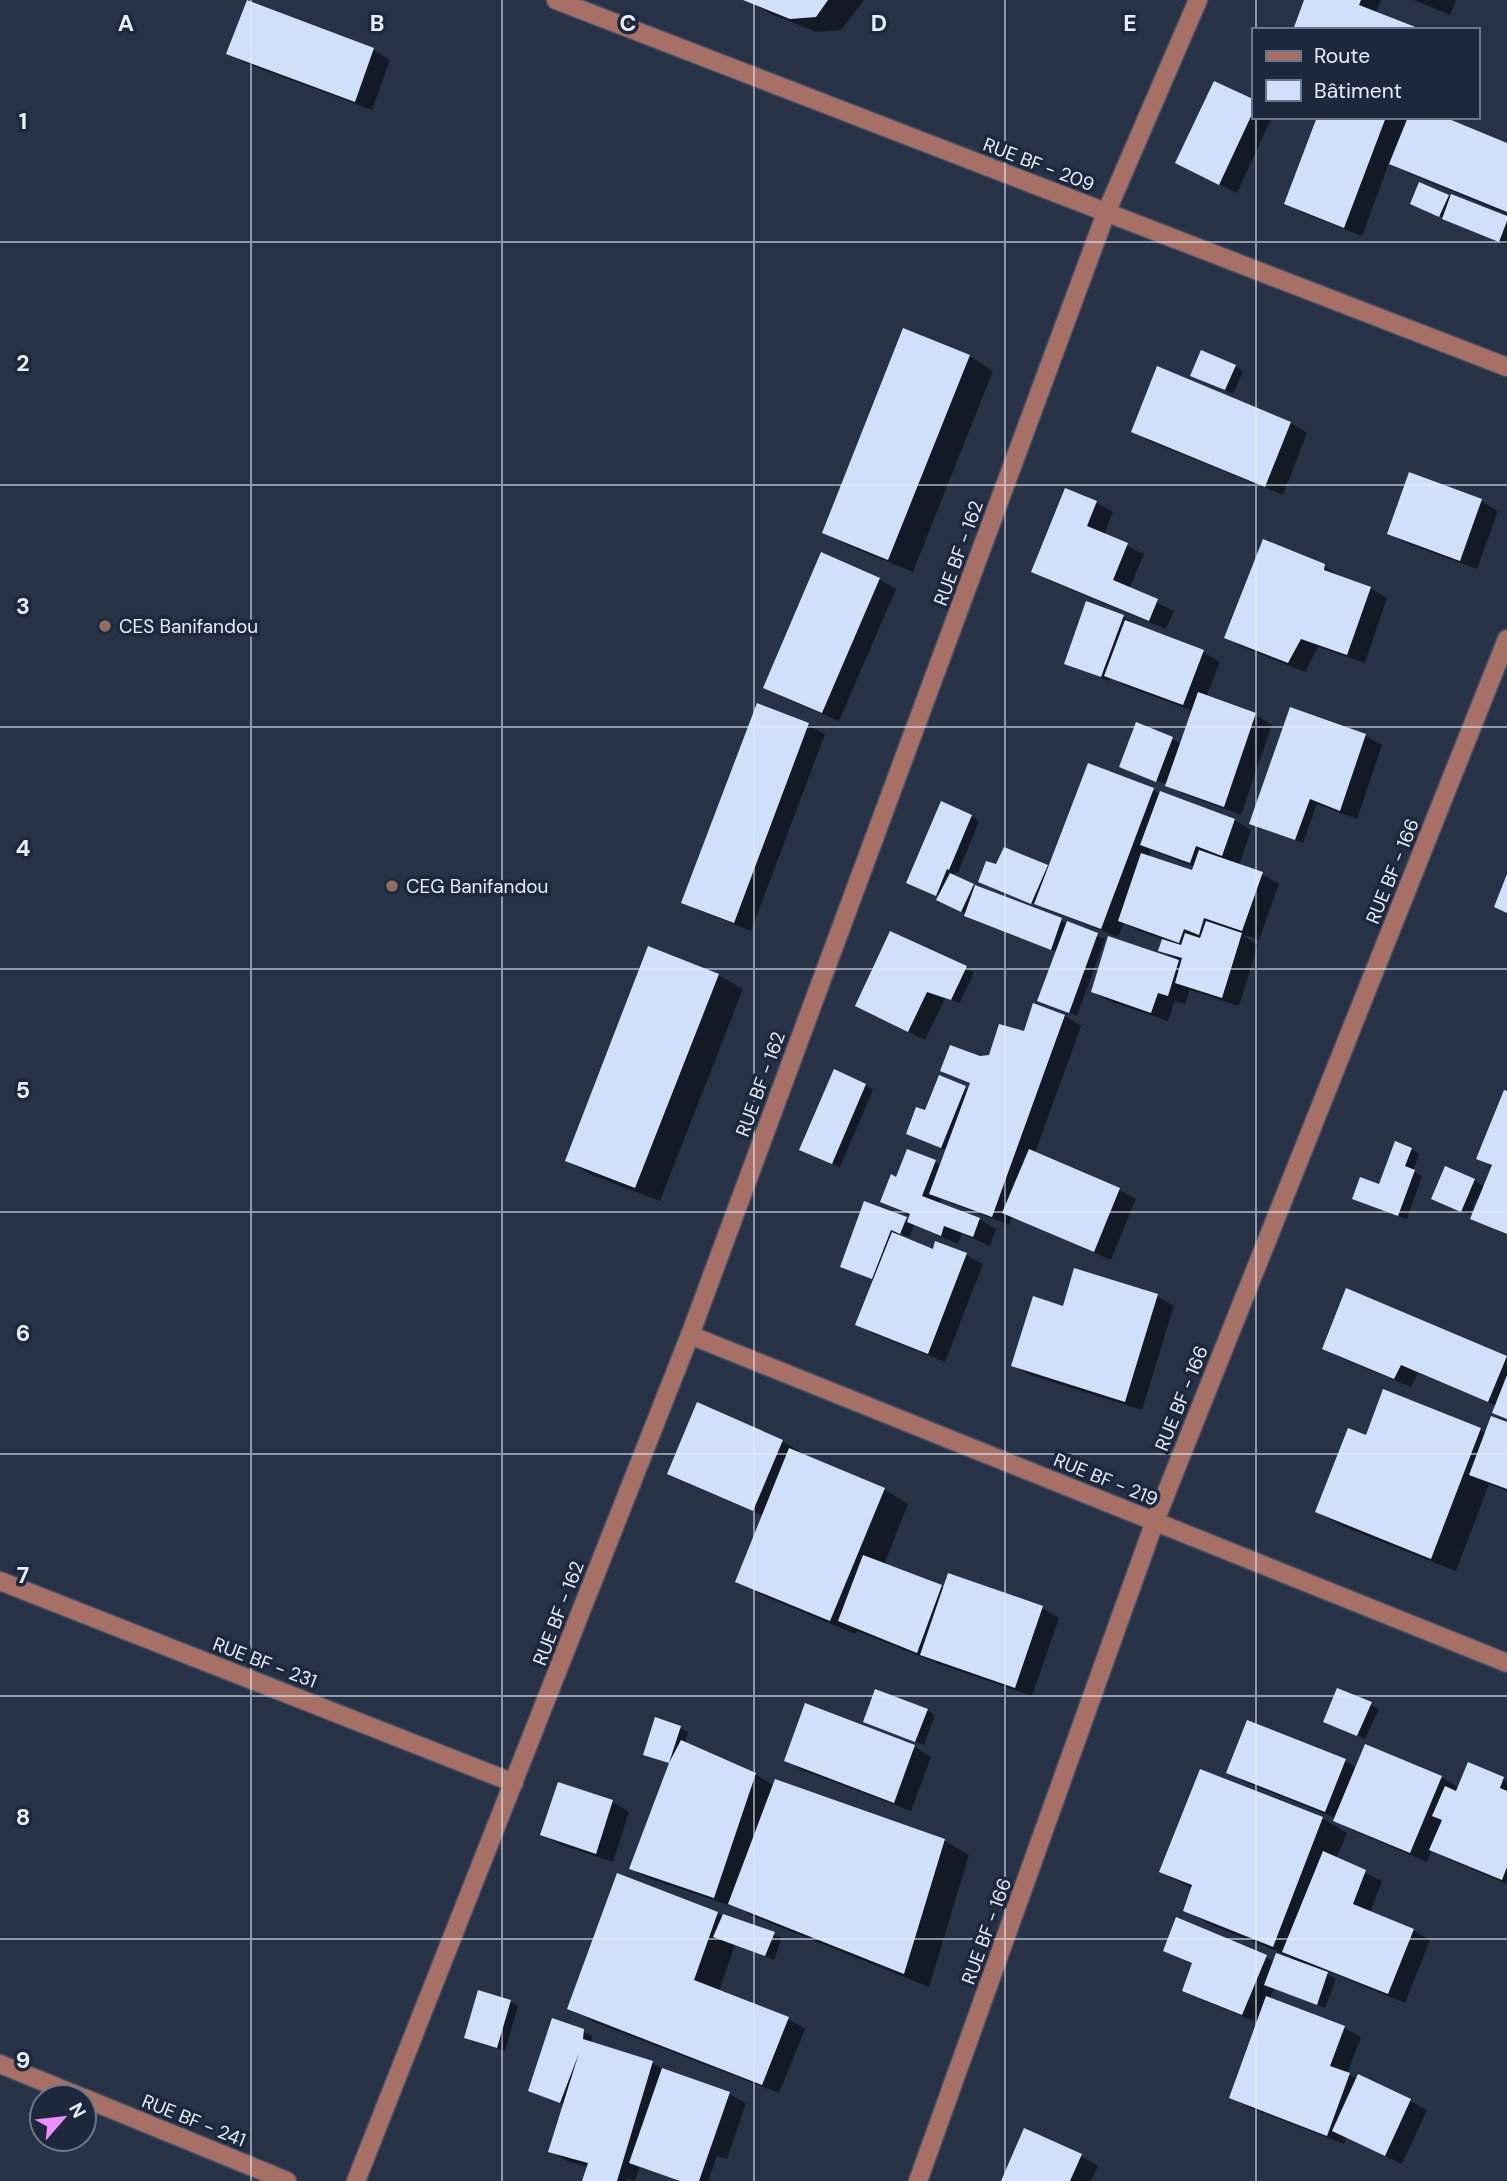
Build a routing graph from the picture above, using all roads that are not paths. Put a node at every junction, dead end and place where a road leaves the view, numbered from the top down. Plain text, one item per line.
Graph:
1 (556, 0) edge
2 (1198, 0) edge
3 (1106, 213) junction
4 (1507, 368) edge
5 (1507, 639) edge
6 (690, 1335) junction
7 (1155, 1521) junction
8 (0, 1581) edge
9 (1507, 1663) edge
10 (514, 1783) junction
11 (0, 2064) edge
12 (46, 2083) edge
13 (98, 2104) edge
14 (287, 2181) edge
15 (356, 2181) edge
16 (918, 2181) edge

1 - 3 street, RUE BF - 209
2 - 3 street, RUE BF - 162
3 - 4 street, RUE BF - 209
3 - 6 street, RUE BF - 162
5 - 7 street, RUE BF - 166
6 - 7 street, RUE BF - 219
6 - 10 street, RUE BF - 162
7 - 9 street, RUE BF - 219
7 - 16 street, RUE BF - 166
8 - 10 street, RUE BF - 231
10 - 15 street, RUE BF - 162
11 - 12 street, RUE BF - 241
13 - 14 street, RUE BF - 241

